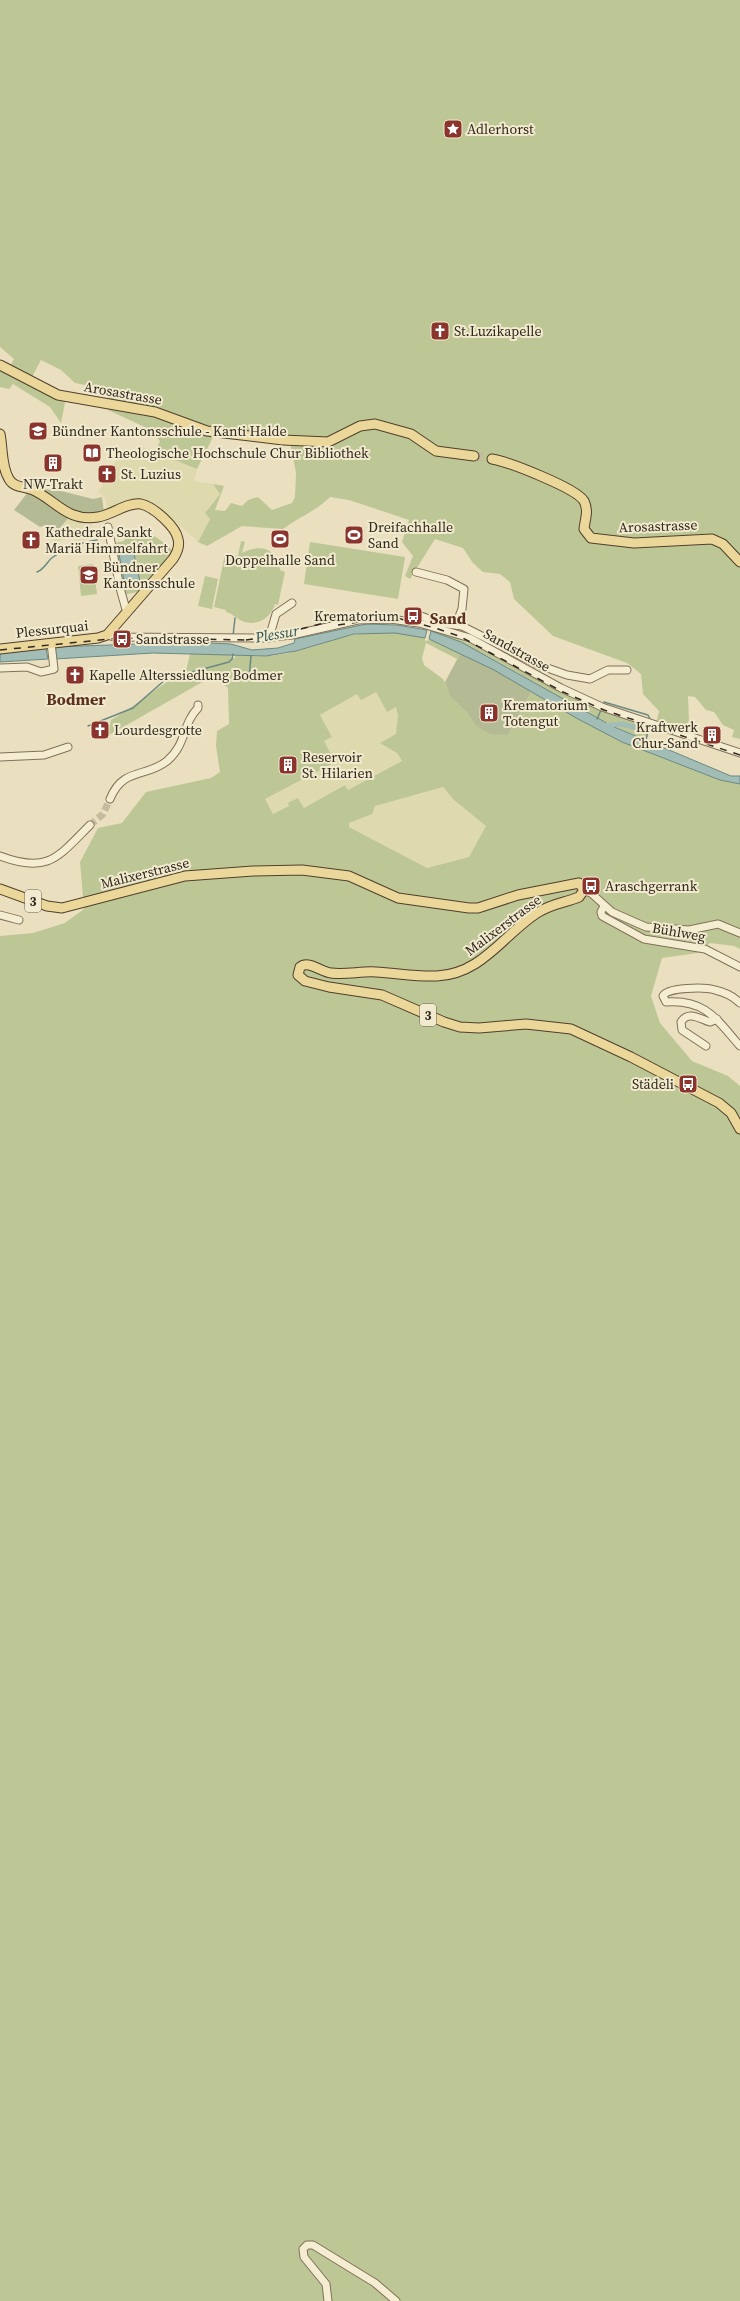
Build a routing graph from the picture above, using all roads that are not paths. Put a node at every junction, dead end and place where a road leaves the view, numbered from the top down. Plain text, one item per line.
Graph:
1 (0, 365) edge
2 (0, 434) edge
3 (474, 456) tunnel mouth
4 (492, 459) tunnel mouth
5 (3, 474) edge
6 (108, 527) dead end
7 (740, 562) edge
8 (416, 572) dead end
9 (292, 603) dead end
10 (127, 613) junction
11 (414, 622) junction
12 (456, 624) junction
13 (107, 635) junction
14 (270, 638) junction
15 (51, 645) junction
16 (0, 649) edge
17 (0, 668) edge
18 (628, 670) dead end
19 (198, 705) dead end
20 (68, 747) dead end
21 (740, 753) edge
22 (0, 757) edge
23 (110, 799) tunnel mouth
24 (90, 826) tunnel mouth
25 (0, 856) edge
26 (0, 889) edge
27 (584, 890) junction
28 (604, 906) junction
29 (0, 915) edge
30 (19, 920) dead end
31 (740, 933) edge
32 (740, 967) edge
33 (740, 1002) edge
34 (717, 1019) junction
35 (706, 1046) dead end
36 (740, 1046) edge
37 (740, 1129) edge
38 (328, 2301) edge
39 (396, 2301) edge

1 - 3 main road, Arosastrasse
2 - 5 main road
4 - 7 main road, Arosastrasse
5 - 10 main road
6 - 10 street
8 - 12 street
9 - 14 street
10 - 13 main road
11 - 12 street
11 - 14 street, Sandstrasse
11 - 21 street, Sandstrasse
12 - 18 street
13 - 14 street, Sandstrasse
13 - 15 main road, Plessurquai
15 - 16 main road, Plessurquai
15 - 17 street
19 - 23 street
20 - 22 street
24 - 25 street
26 - 27 main road, Malixerstrasse / 3
27 - 28 street
27 - 37 main road, Malixerstrasse / 3
28 - 31 street
28 - 32 street, Bühlweg
29 - 30 street
33 - 34 street
34 - 35 street
34 - 36 street
38 - 39 street

